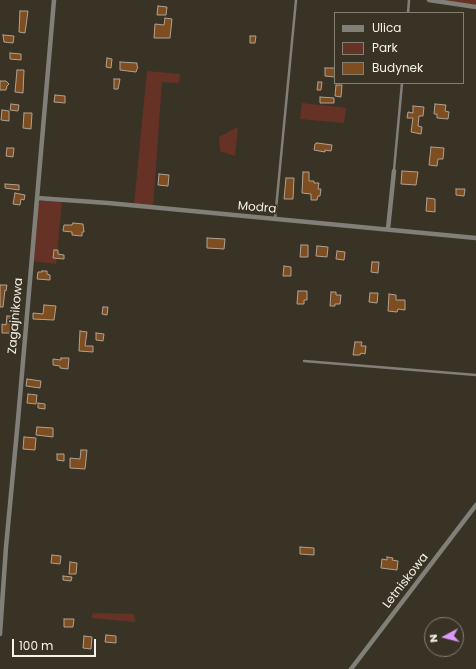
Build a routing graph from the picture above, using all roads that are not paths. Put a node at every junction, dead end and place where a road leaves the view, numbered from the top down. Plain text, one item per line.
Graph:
1 (54, 0) edge
2 (296, 0) edge
3 (409, 0) edge
4 (429, 0) edge
5 (476, 7) edge
6 (408, 12) edge
7 (402, 84) edge
8 (394, 171) joint
9 (37, 198) junction
10 (275, 220) junction
11 (388, 229) junction
12 (476, 238) edge
13 (304, 361) dead end
14 (476, 375) edge
15 (476, 505) edge
16 (0, 634) edge
17 (351, 669) edge

1 - 9 street, Zagajnikowa
2 - 10 lane
3 - 6 lane
4 - 5 street
7 - 8 lane
8 - 11 street
9 - 10 street, Modra
9 - 16 street, Zagajnikowa
10 - 11 street, Modra
11 - 12 street, Modra
13 - 14 lane
15 - 17 street, Letniskowa

